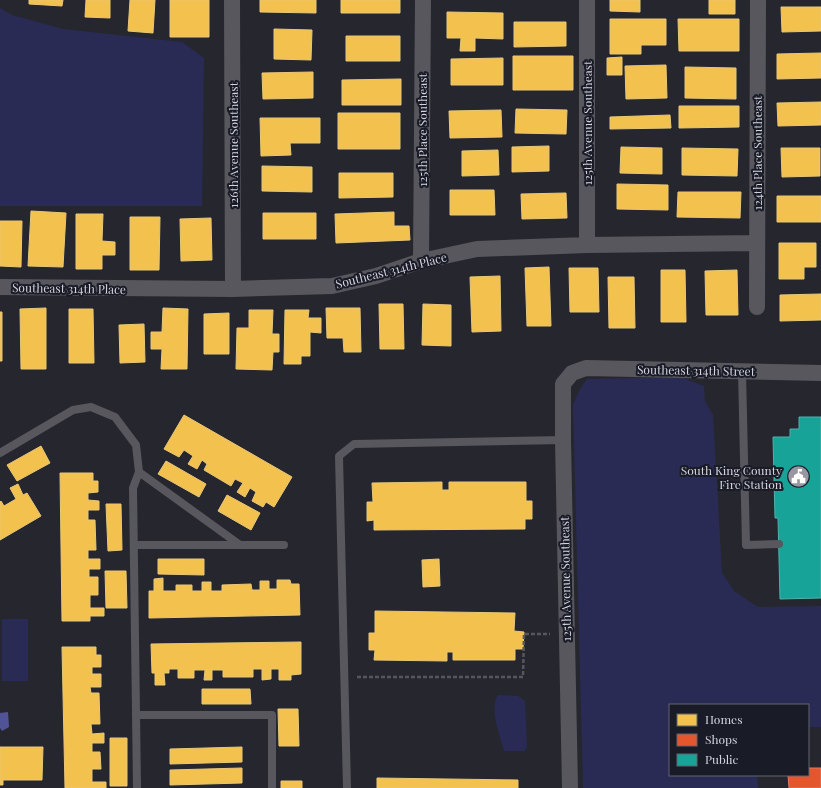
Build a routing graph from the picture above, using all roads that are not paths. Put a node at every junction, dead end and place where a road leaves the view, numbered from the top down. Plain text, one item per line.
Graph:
1 (232, 0) edge
2 (423, 0) edge
3 (587, 0) edge
4 (758, 0) edge
5 (757, 242) junction
6 (587, 245) junction
7 (421, 261) junction
8 (0, 287) edge
9 (233, 289) junction
10 (757, 307) dead end
11 (742, 372) junction
12 (572, 373) joint
13 (821, 374) edge
14 (563, 440) junction
15 (0, 453) edge
16 (139, 472) junction
17 (779, 544) dead end
18 (134, 545) junction
19 (240, 545) junction
20 (284, 545) dead end
21 (136, 715) junction
22 (137, 788) edge
23 (272, 788) edge
24 (347, 788) edge
25 (570, 788) edge

1 - 9 street, 126th Avenue Southeast
2 - 7 street, 125th Place Southeast
3 - 6 street, 125th Avenue Southeast
4 - 5 street, 124th Place Southeast
5 - 6 street, Southeast 314th Place
5 - 10 street, 124th Place Southeast
6 - 7 street, Southeast 314th Place
7 - 9 street, Southeast 314th Place
8 - 9 street, Southeast 314th Place
11 - 12 street, Southeast 314th Street
11 - 13 street, Southeast 314th Street
11 - 17 lane
12 - 14 street, 125th Avenue Southeast
14 - 24 lane
14 - 25 street, 125th Avenue Southeast
15 - 16 lane
16 - 18 lane
16 - 19 lane
18 - 19 lane
18 - 21 lane
19 - 20 lane
21 - 22 lane
21 - 23 lane

